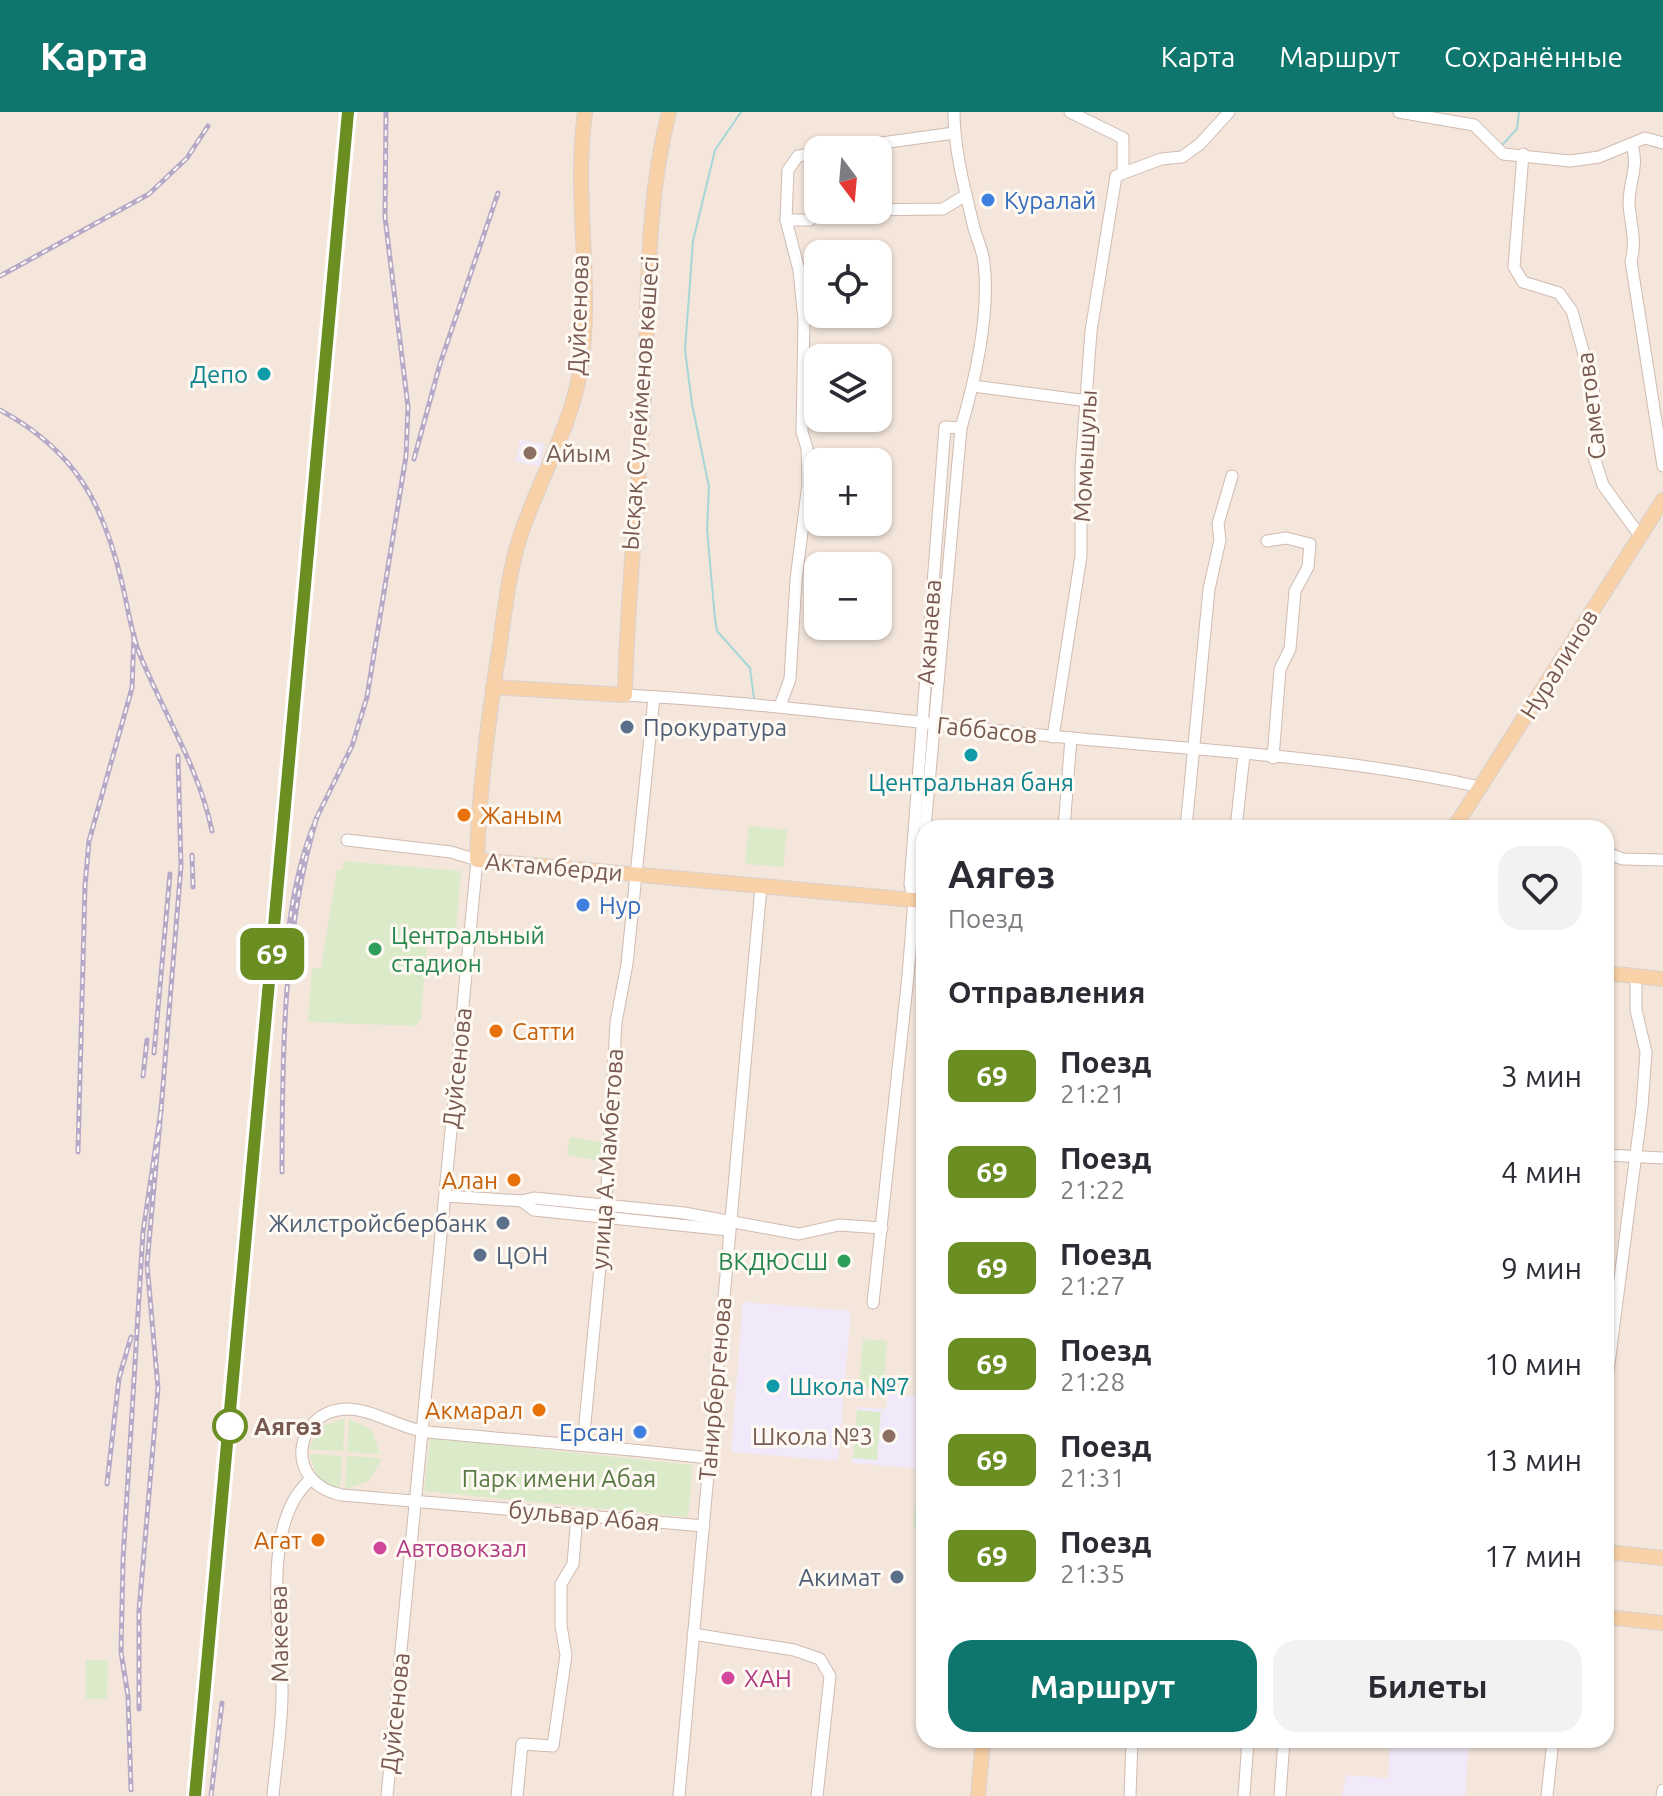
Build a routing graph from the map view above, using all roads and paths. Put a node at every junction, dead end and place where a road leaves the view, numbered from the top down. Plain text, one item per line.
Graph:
1 (585, 112) edge
2 (669, 112) edge
3 (954, 112) edge
4 (1070, 112) edge
5 (1229, 112) edge
6 (1399, 112) edge
7 (954, 133) junction
8 (892, 142) edge
9 (1663, 143) edge
10 (1632, 145) junction
11 (1523, 154) junction
12 (804, 155) edge
13 (1119, 174) junction
14 (966, 195) junction
15 (892, 210) edge
16 (786, 220) junction
17 (804, 220) edge
18 (973, 386) junction
19 (1088, 401) junction
20 (1663, 466) edge
21 (1232, 476) dead end
22 (1663, 500) edge
23 (1640, 536) junction
24 (1267, 541) dead end
25 (493, 687) junction
26 (625, 695) junction
27 (654, 697) junction
28 (780, 706) junction
29 (928, 724) junction
30 (1053, 737) junction
31 (1071, 738) junction
32 (1195, 750) junction
33 (1244, 755) junction
34 (1273, 758) junction
35 (1480, 787) junction
36 (917, 820) edge
37 (925, 820) edge
38 (1065, 820) edge
39 (1187, 820) edge
40 (1237, 820) edge
41 (1461, 820) edge
42 (916, 831) edge
43 (347, 840) dead end
44 (1614, 856) edge
45 (477, 860) junction
46 (1663, 860) edge
47 (636, 874) junction
48 (761, 887) junction
49 (916, 895) edge
50 (916, 901) edge
51 (916, 928) edge
52 (1614, 974) edge
53 (1636, 976) junction
54 (1663, 979) edge
55 (1614, 1155) edge
56 (1635, 1156) junction
57 (1663, 1158) edge
58 (446, 1196) junction
59 (605, 1210) junction
60 (729, 1225) junction
61 (882, 1228) junction
62 (873, 1303) dead end
63 (1614, 1323) edge
64 (424, 1432) junction
65 (583, 1444) junction
66 (709, 1458) junction
67 (310, 1480) junction
68 (416, 1502) junction
69 (577, 1515) junction
70 (704, 1526) junction
71 (1614, 1553) edge
72 (1663, 1558) edge
73 (1614, 1618) edge
74 (1663, 1623) edge
75 (693, 1634) junction
76 (982, 1748) edge
77 (1132, 1748) edge
78 (1247, 1748) edge
79 (1283, 1748) edge
80 (1552, 1748) edge
81 (1663, 1790) edge
82 (273, 1796) edge
83 (387, 1796) edge
84 (517, 1796) edge
85 (679, 1796) edge
86 (817, 1796) edge
87 (978, 1796) edge
88 (1130, 1796) edge
89 (1244, 1796) edge
90 (1280, 1796) edge
91 (1547, 1796) edge
92 (1662, 1796) edge

1 - 25 main road, Дуйсенова
2 - 26 main road, Ысқақ Сүлейменов көшесі
3 - 7 street, Аканаева
4 - 13 street, Момышулы
5 - 13 street
6 - 11 street
7 - 8 street
7 - 14 street, Аканаева
9 - 10 street
10 - 11 street
10 - 20 street
11 - 23 street, Саметова
12 - 16 street
13 - 19 street, Момышулы
14 - 15 street
14 - 18 street, Аканаева
16 - 17 street
16 - 28 street
18 - 19 street
18 - 29 street, Аканаева
19 - 30 street, Момышулы
21 - 32 street
22 - 23 main road, Нуралинов
23 - 35 main road, Нуралинов
24 - 34 street
25 - 26 main road, Габбасов
25 - 45 main road, Дуйсенова
26 - 27 street, Габбасов
27 - 28 street, Габбасов
27 - 47 street, улица А.Мамбетова
28 - 29 street, Габбасов
29 - 30 street, Габбасов
29 - 36 street, Аканаева
29 - 37 street, Аканаева
30 - 31 street, Габбасов
31 - 32 street, Габбасов
31 - 38 street
32 - 33 street, Габбасов
32 - 39 street
33 - 34 street, Габбасов
33 - 40 street
34 - 35 street, Габбасов
35 - 41 main road, Нуралинов
42 - 49 street, Аканаева
43 - 45 street, Актамберди
44 - 46 street
45 - 47 main road, Актамберди
45 - 58 street, Дуйсенова
47 - 48 main road, Актамберди
47 - 59 street, улица А.Мамбетова
48 - 50 main road, Актамберди
48 - 60 street, Танирбергенова
51 - 61 street, Аканаева
52 - 53 main road
53 - 54 main road
53 - 56 street
55 - 56 street
56 - 57 street
56 - 63 street
58 - 59 street
58 - 64 street, Дуйсенова
59 - 60 street
59 - 65 street, улица А.Мамбетова
60 - 61 street
60 - 66 street, Танирбергенова
61 - 62 street, Аканаева
64 - 65 street
64 - 67 street
64 - 68 street, Дуйсенова
65 - 66 street
66 - 70 street, Танирбергенова
67 - 68 street
67 - 82 street, Макеева
68 - 69 street, бульвар Абая
68 - 83 street, Дуйсенова
69 - 70 street, бульвар Абая
69 - 84 street
70 - 75 street, Танирбергенова
71 - 72 main road
73 - 74 main road
75 - 85 street, Танирбергенова
75 - 86 street
76 - 87 main road
77 - 88 street
78 - 89 street
79 - 90 street
80 - 91 street
81 - 92 street

